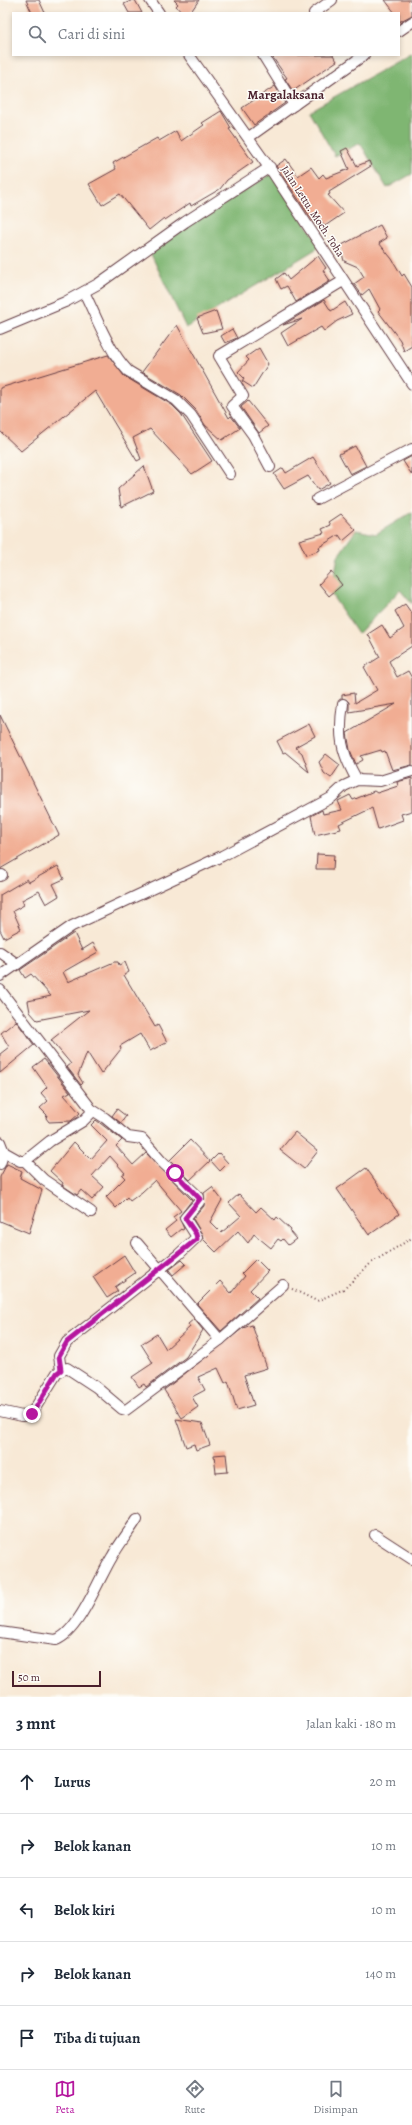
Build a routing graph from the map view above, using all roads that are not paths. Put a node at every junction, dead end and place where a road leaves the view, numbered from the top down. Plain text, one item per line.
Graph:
1 (150, 0) edge
2 (332, 0) edge
3 (158, 12) edge
4 (315, 12) edge
5 (412, 22) edge
6 (400, 30) edge
7 (190, 56) edge
8 (264, 56) edge
9 (363, 56) edge
10 (294, 105) junction
11 (249, 137) junction
12 (270, 168) junction
13 (343, 281) junction
14 (84, 292) junction
15 (0, 329) edge
16 (412, 384) edge
17 (412, 449) edge
18 (270, 467) dead end
19 (230, 474) dead end
20 (317, 500) dead end
21 (343, 704) dead end
22 (412, 771) edge
23 (357, 780) junction
24 (0, 952) edge
25 (17, 964) junction
26 (0, 976) edge
27 (0, 990) edge
28 (91, 1109) junction
29 (0, 1142) edge
30 (4, 1152) junction
31 (25, 1161) junction
32 (0, 1164) edge
33 (91, 1212) dead end
34 (137, 1243) dead end
35 (159, 1270) junction
36 (283, 1285) road end
37 (220, 1340) junction
38 (61, 1370) junction
39 (0, 1411) edge
40 (137, 1519) dead end
41 (375, 1535) dead end
42 (412, 1559) edge
43 (0, 1632) edge

1 - 3 street
2 - 4 street
5 - 6 street
7 - 11 street, Jalan Lettu. Moch. Toha
8 - 10 street
9 - 10 street
10 - 11 street
11 - 12 street, Jalan Lettu. Moch. Toha
12 - 13 street, Jalan Lettu. Moch. Toha
12 - 14 street
13 - 16 street, Jalan Lettu. Moch. Toha
13 - 18 street
14 - 15 street
14 - 19 street
17 - 20 street
21 - 23 street
22 - 23 street
23 - 25 street
24 - 25 street
25 - 26 street
27 - 28 street
28 - 31 street
28 - 35 street
29 - 30 street
30 - 31 street
30 - 32 street
31 - 33 street
34 - 35 street
35 - 37 street
35 - 38 street
36 - 37 street
37 - 38 street
38 - 39 street
40 - 43 street
41 - 42 street

